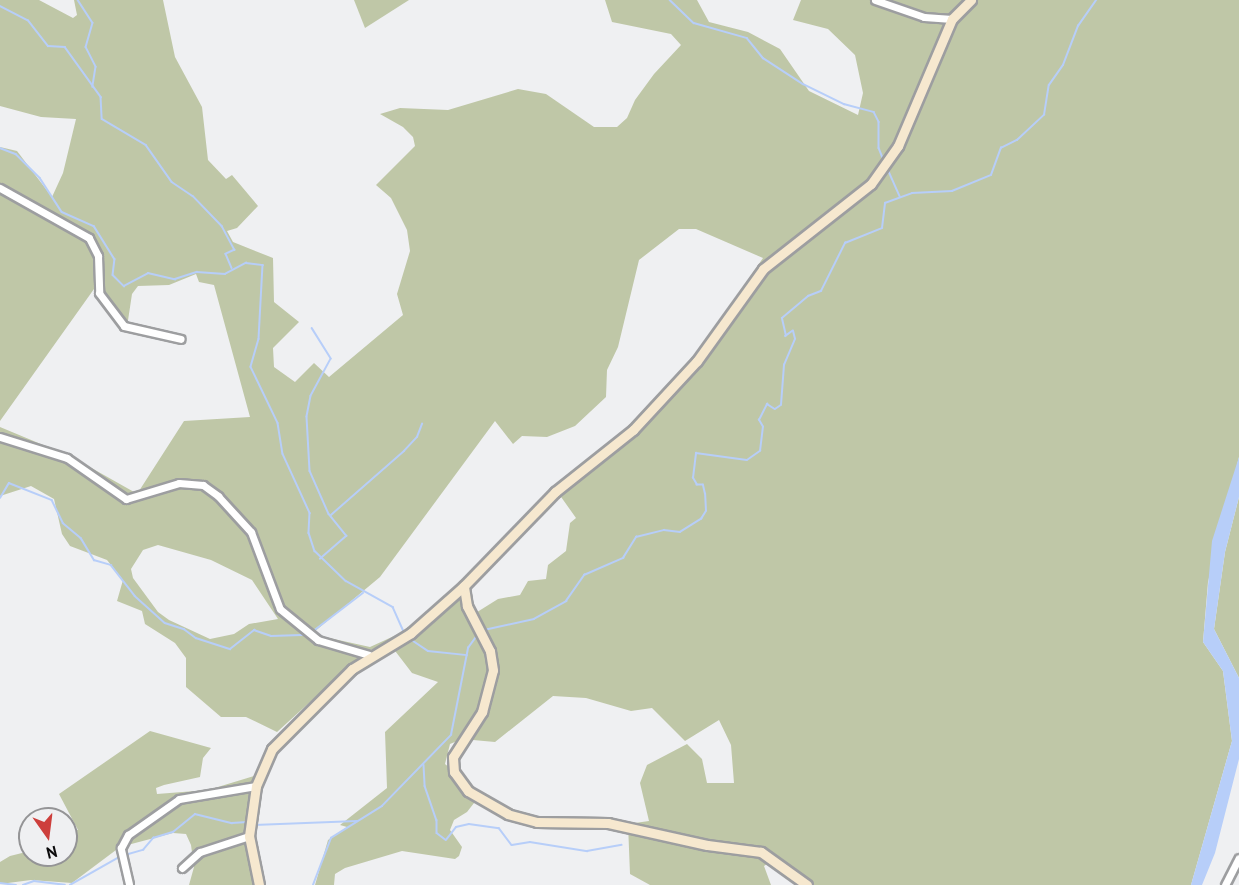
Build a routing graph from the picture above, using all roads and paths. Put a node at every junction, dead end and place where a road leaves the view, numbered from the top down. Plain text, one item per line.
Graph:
1 (875, 0) edge
2 (970, 0) edge
3 (952, 19) junction
4 (0, 189) edge
5 (181, 339) dead end
6 (0, 437) edge
7 (464, 586) junction
8 (369, 655) junction
9 (256, 786) junction
10 (249, 836) junction
11 (1239, 858) edge
12 (182, 868) dead end
13 (129, 884) edge
14 (259, 885) edge
15 (807, 885) edge
16 (1225, 885) edge

1 - 3 street
2 - 3 street
3 - 7 street
4 - 5 street
6 - 8 street
7 - 8 street
7 - 15 street
8 - 9 street
9 - 10 street
9 - 13 street
10 - 12 street
10 - 14 street
11 - 16 street

